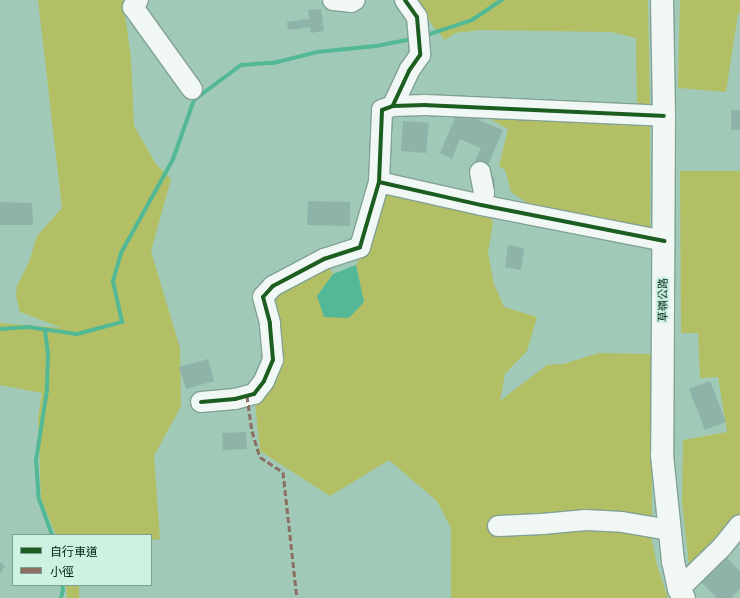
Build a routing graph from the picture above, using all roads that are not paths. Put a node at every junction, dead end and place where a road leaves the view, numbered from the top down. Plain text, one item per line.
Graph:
1 (138, 0) edge
2 (333, 0) edge
3 (355, 0) edge
4 (405, 0) edge
5 (662, 0) edge
6 (192, 88) dead end
7 (393, 106) junction
8 (664, 116) junction
9 (480, 172) dead end
10 (379, 182) junction
11 (481, 205) junction
12 (664, 241) junction
13 (201, 402) dead end
14 (740, 525) edge
15 (498, 526) dead end
16 (670, 530) junction
17 (682, 593) edge

1 - 6 street
2 - 3 street
4 - 7 street
5 - 8 main road, 草嶺公路
7 - 8 street
7 - 10 street
8 - 12 main road, 草嶺公路
9 - 11 street
10 - 11 street
10 - 13 street
11 - 12 street
12 - 16 main road, 草嶺公路
14 - 17 street
15 - 16 street
16 - 17 main road, 草嶺公路

